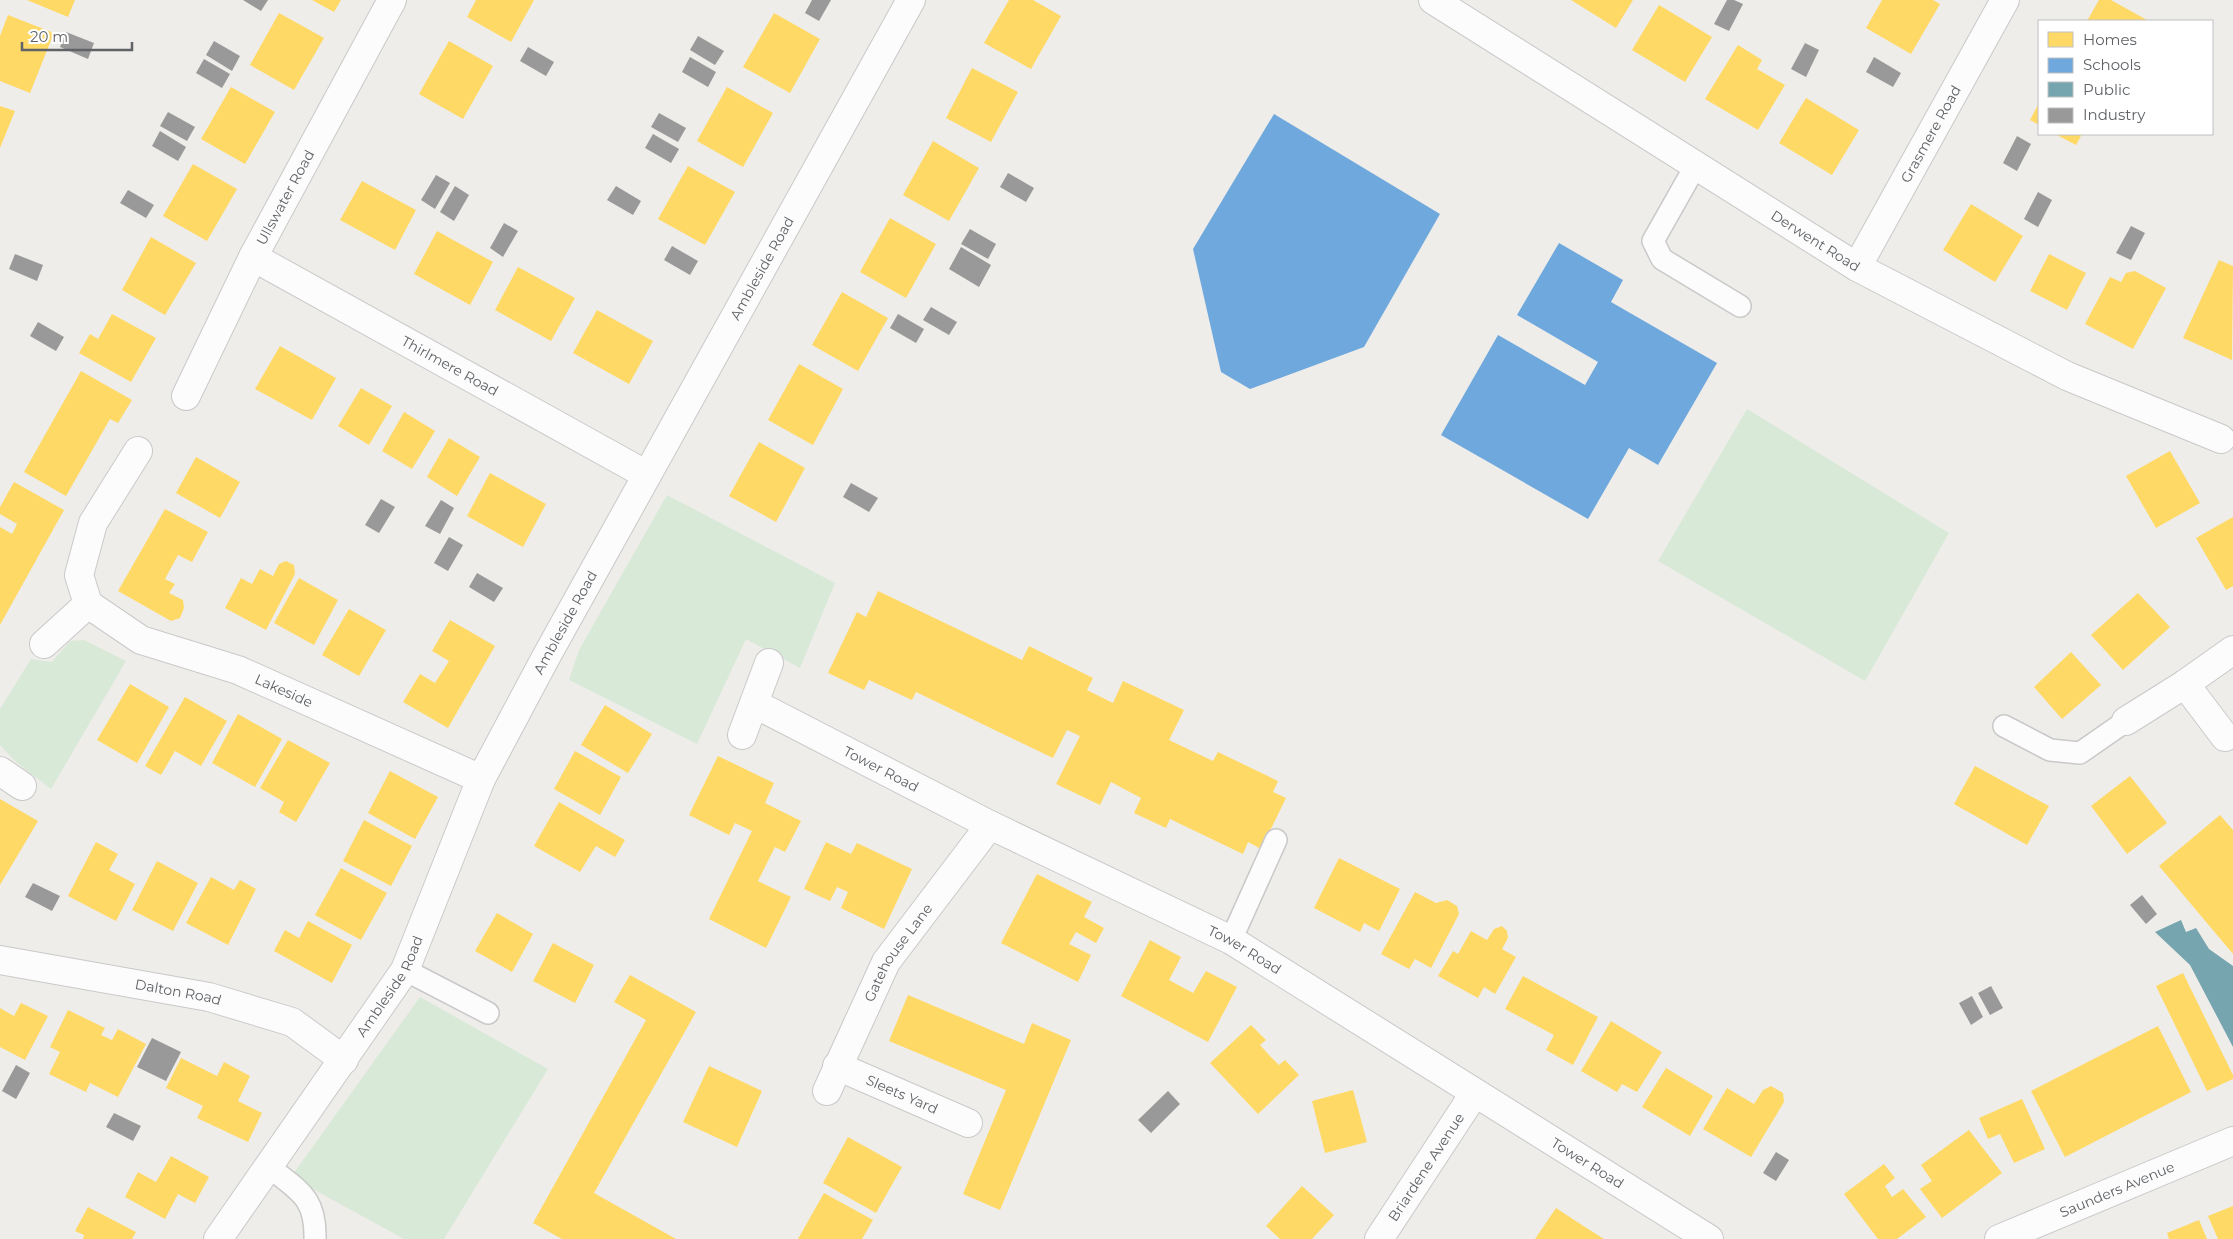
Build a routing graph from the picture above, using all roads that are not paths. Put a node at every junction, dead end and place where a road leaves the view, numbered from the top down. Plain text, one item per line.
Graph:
1 (392, 0) edge
2 (911, 0) edge
3 (1433, 0) edge
4 (2005, 0) edge
5 (1696, 165) junction
6 (253, 257) junction
7 (1857, 267) junction
8 (1740, 306) dead end
9 (186, 396) dead end
10 (2221, 440) dead end
11 (138, 451) dead end
12 (647, 475) junction
13 (88, 604) junction
14 (44, 644) dead end
15 (2233, 650) edge
16 (769, 663) dead end
17 (2185, 684) junction
18 (755, 704) junction
19 (2126, 721) joint
20 (2004, 726) dead end
21 (742, 735) dead end
22 (2225, 737) dead end
23 (0, 771) edge
24 (481, 779) junction
25 (22, 786) dead end
26 (990, 825) junction
27 (1276, 840) dead end
28 (1231, 940) junction
29 (0, 960) edge
30 (405, 970) junction
31 (488, 1013) dead end
32 (344, 1060) junction
33 (837, 1066) junction
34 (827, 1091) dead end
35 (1474, 1094) junction
36 (968, 1123) dead end
37 (2233, 1141) edge
38 (269, 1167) junction
39 (218, 1239) edge
40 (315, 1239) edge
41 (1379, 1239) edge
42 (1709, 1239) edge
43 (1999, 1239) edge

1 - 6 street, Ullswater Road
2 - 12 street, Ambleside Road
3 - 5 street, Derwent Road
4 - 7 street, Grasmere Road
5 - 7 street, Derwent Road
5 - 8 lane
6 - 9 street, Ullswater Road
6 - 12 street, Thirlmere Road
7 - 10 street, Derwent Road
11 - 13 street
12 - 24 street, Ambleside Road
13 - 14 street
13 - 24 street, Lakeside
15 - 17 street
16 - 18 street
17 - 19 street
17 - 22 street
18 - 21 street
18 - 26 street, Tower Road
19 - 20 lane
23 - 25 street
24 - 30 street, Ambleside Road
26 - 28 street, Tower Road
26 - 33 street, Gatehouse Lane
27 - 28 lane
28 - 35 street, Tower Road
29 - 32 street, Dalton Road
30 - 31 lane
30 - 32 street, Ambleside Road
32 - 38 street, Ambleside Road
33 - 34 street, Gatehouse Lane
33 - 36 street, Sleets Yard
35 - 41 street, Briardene Avenue
35 - 42 street, Tower Road
37 - 43 street, Saunders Avenue
38 - 39 street, Ambleside Road
38 - 40 lane

